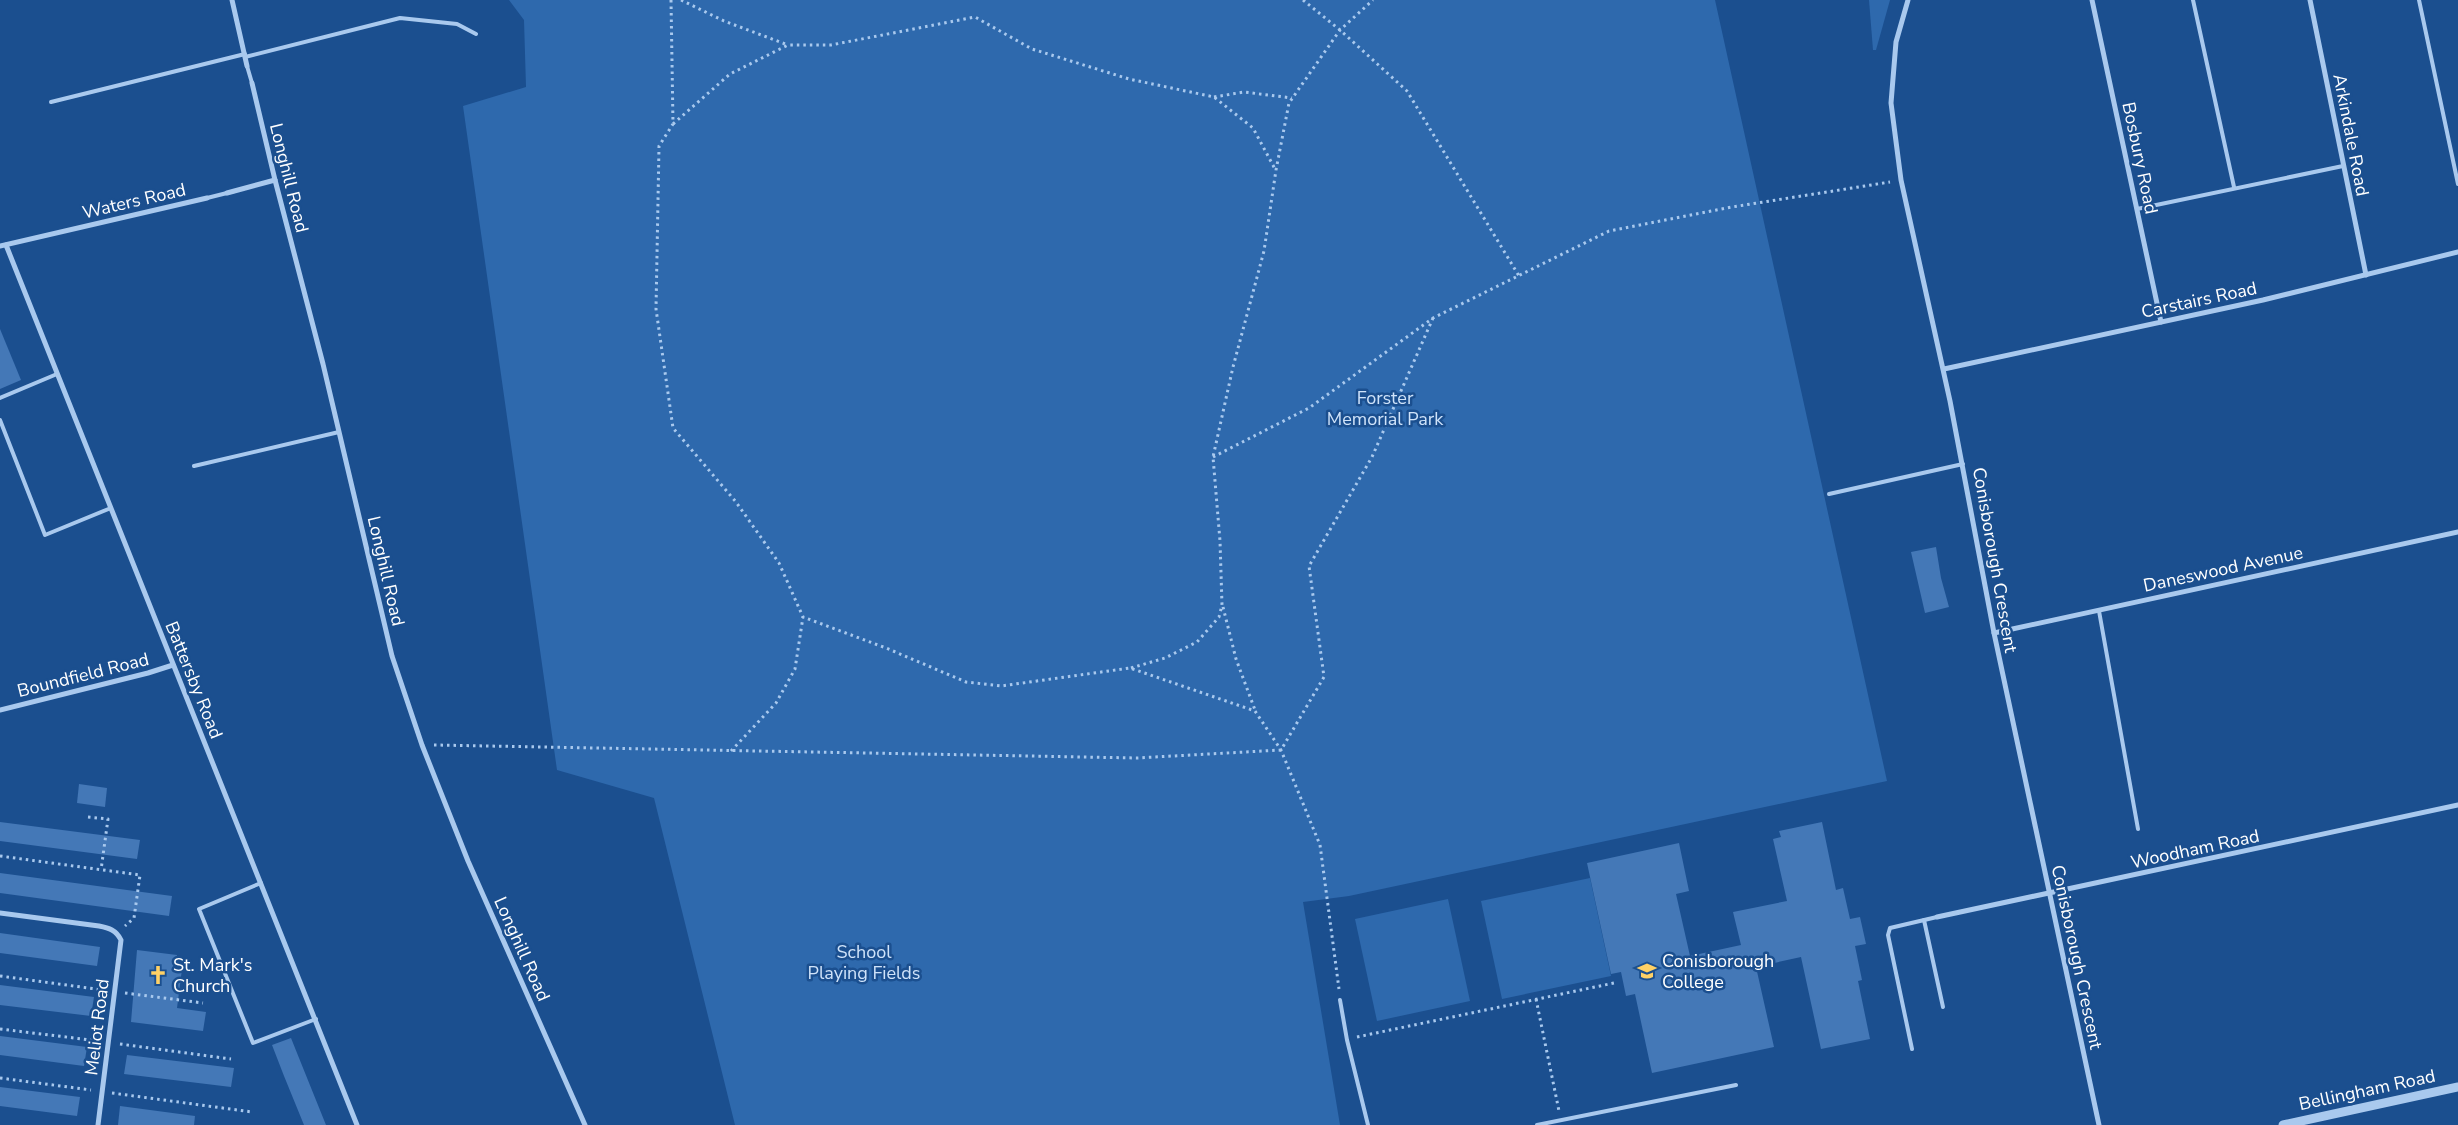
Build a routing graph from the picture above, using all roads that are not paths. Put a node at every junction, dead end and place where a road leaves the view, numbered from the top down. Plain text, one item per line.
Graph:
1 (232, 0) edge
2 (1908, 0) edge
3 (2092, 0) edge
4 (2193, 0) edge
5 (2310, 0) edge
6 (2419, 0) edge
7 (476, 34) dead end
8 (245, 55) junction
9 (247, 66) joint
10 (252, 82) joint
11 (51, 102) dead end
12 (2342, 166) junction
13 (274, 180) junction
14 (2458, 184) edge
15 (2234, 187) junction
16 (227, 193) joint
17 (207, 198) joint
18 (2136, 209) junction
19 (3, 245) edge
20 (2458, 252) edge
21 (2366, 275) junction
22 (2161, 322) junction
23 (1944, 369) junction
24 (57, 374) junction
25 (0, 398) edge
26 (0, 420) edge
27 (339, 432) junction
28 (1964, 464) junction
29 (194, 466) dead end
30 (1829, 494) dead end
31 (111, 508) junction
32 (2458, 532) edge
33 (2099, 611) junction
34 (1994, 633) junction
35 (173, 665) junction
36 (0, 710) edge
37 (2458, 806) edge
38 (2138, 829) dead end
39 (261, 883) junction
40 (2050, 894) junction
41 (0, 914) edge
42 (1937, 918) joint
43 (1924, 920) junction
44 (1340, 1000) road end
45 (1943, 1007) dead end
46 (316, 1018) junction
47 (1912, 1049) dead end
48 (1736, 1085) dead end
49 (2458, 1087) edge
50 (98, 1125) edge
51 (357, 1125) edge
52 (585, 1125) edge
53 (1368, 1125) edge
54 (1537, 1125) edge
55 (2099, 1125) edge
56 (2283, 1125) edge

1 - 8 street, Longhill Road
2 - 23 street, Conisborough Crescent
3 - 18 street, Bosbury Road
4 - 15 lane
5 - 12 street, Arkindale Road
6 - 14 lane
7 - 8 lane
8 - 9 street, Longhill Road
8 - 11 lane
9 - 10 lane, Longhill Road
10 - 13 street, Longhill Road
12 - 15 lane
12 - 21 street, Arkindale Road
13 - 16 street, Waters Road
13 - 27 street, Longhill Road
15 - 18 lane
16 - 17 lane, Waters Road
17 - 19 street, Waters Road
18 - 22 street, Bosbury Road
19 - 24 street, Battersby Road
20 - 21 street, Carstairs Road
21 - 22 street, Carstairs Road
22 - 23 street, Carstairs Road
23 - 28 street, Conisborough Crescent
24 - 25 lane
24 - 31 street, Battersby Road
26 - 31 lane
27 - 29 lane
27 - 52 street, Longhill Road
28 - 30 lane
28 - 34 street, Conisborough Crescent
31 - 35 street, Battersby Road
32 - 33 street, Daneswood Avenue
33 - 34 street, Daneswood Avenue
33 - 38 lane
34 - 40 street, Conisborough Crescent
35 - 36 street, Boundfield Road
35 - 39 street, Battersby Road
37 - 40 street, Woodham Road
39 - 46 street, Battersby Road
39 - 46 lane
40 - 42 street, Woodham Road
40 - 55 street, Conisborough Crescent
41 - 50 street, Meliot Road
42 - 43 lane
43 - 45 lane
43 - 47 lane
44 - 53 lane
46 - 51 street, Battersby Road
48 - 54 lane
49 - 56 street, Bellingham Road

